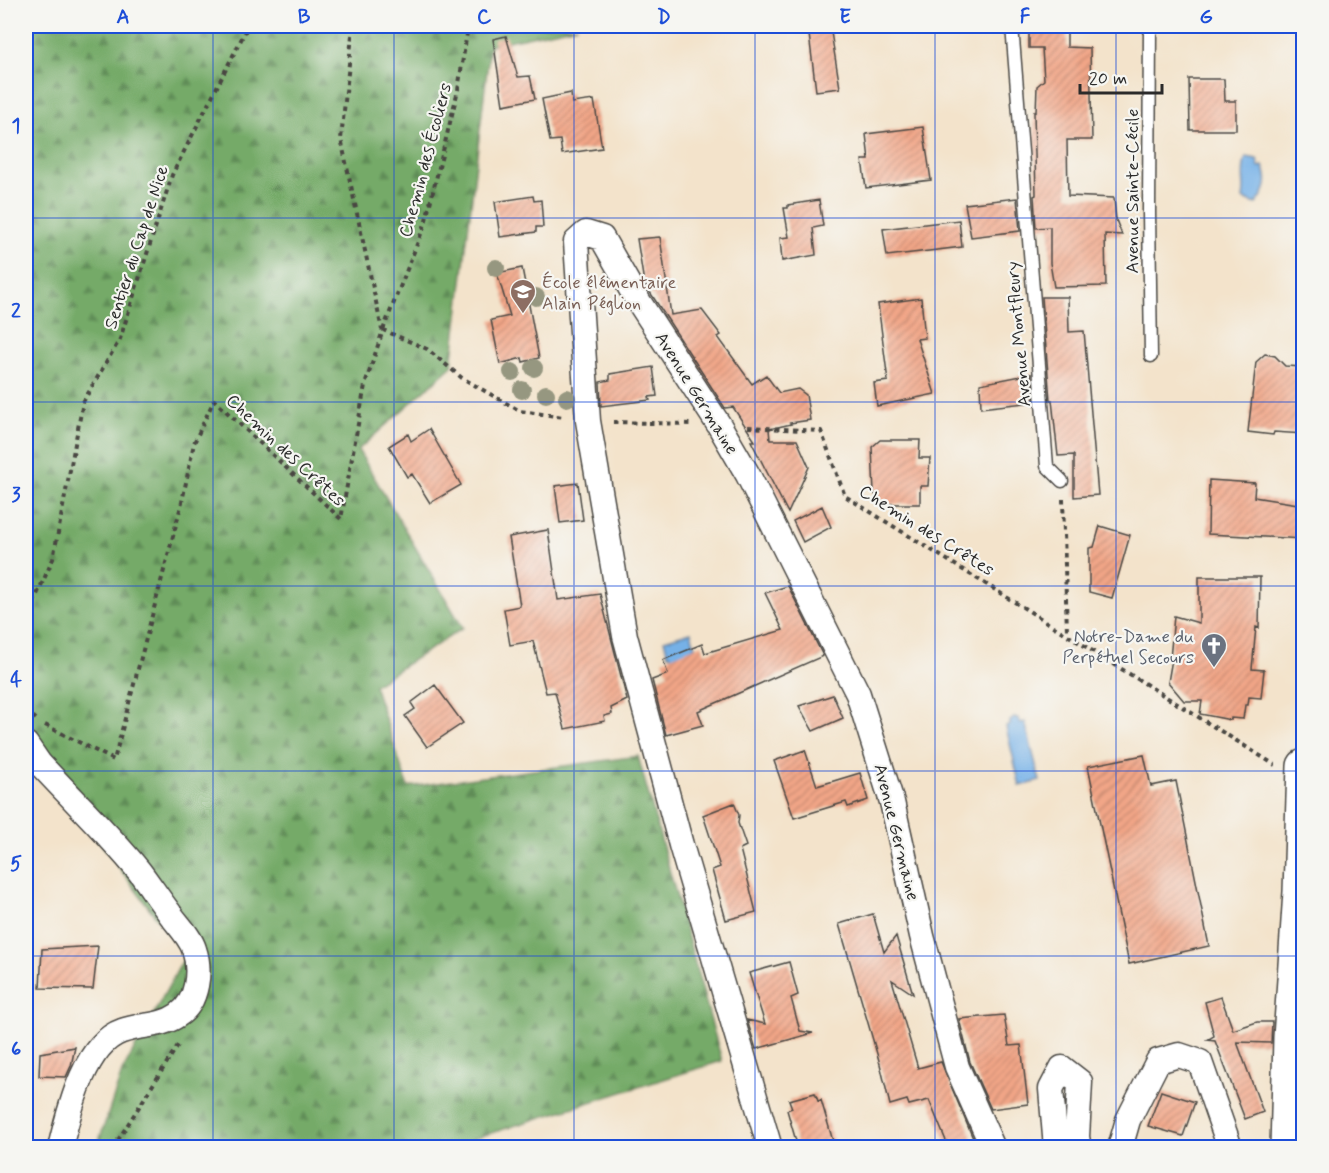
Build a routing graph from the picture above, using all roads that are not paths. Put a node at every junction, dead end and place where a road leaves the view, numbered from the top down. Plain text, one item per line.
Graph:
1 (1012, 26) edge
2 (1150, 26) edge
3 (1151, 356) dead end
4 (1062, 481) road end
5 (26, 744) edge
6 (1303, 774) edge
7 (60, 1148) edge
8 (770, 1148) edge
9 (993, 1148) edge
10 (1056, 1148) edge
11 (1079, 1148) edge
12 (1120, 1148) edge
13 (1230, 1148) edge
14 (1287, 1148) edge

1 - 4 lane, Avenue Montfleury
2 - 3 lane, Avenue Sainte-Cécile
5 - 7 street
6 - 14 street
8 - 9 street, Avenue Germaine
10 - 11 street
12 - 13 street

